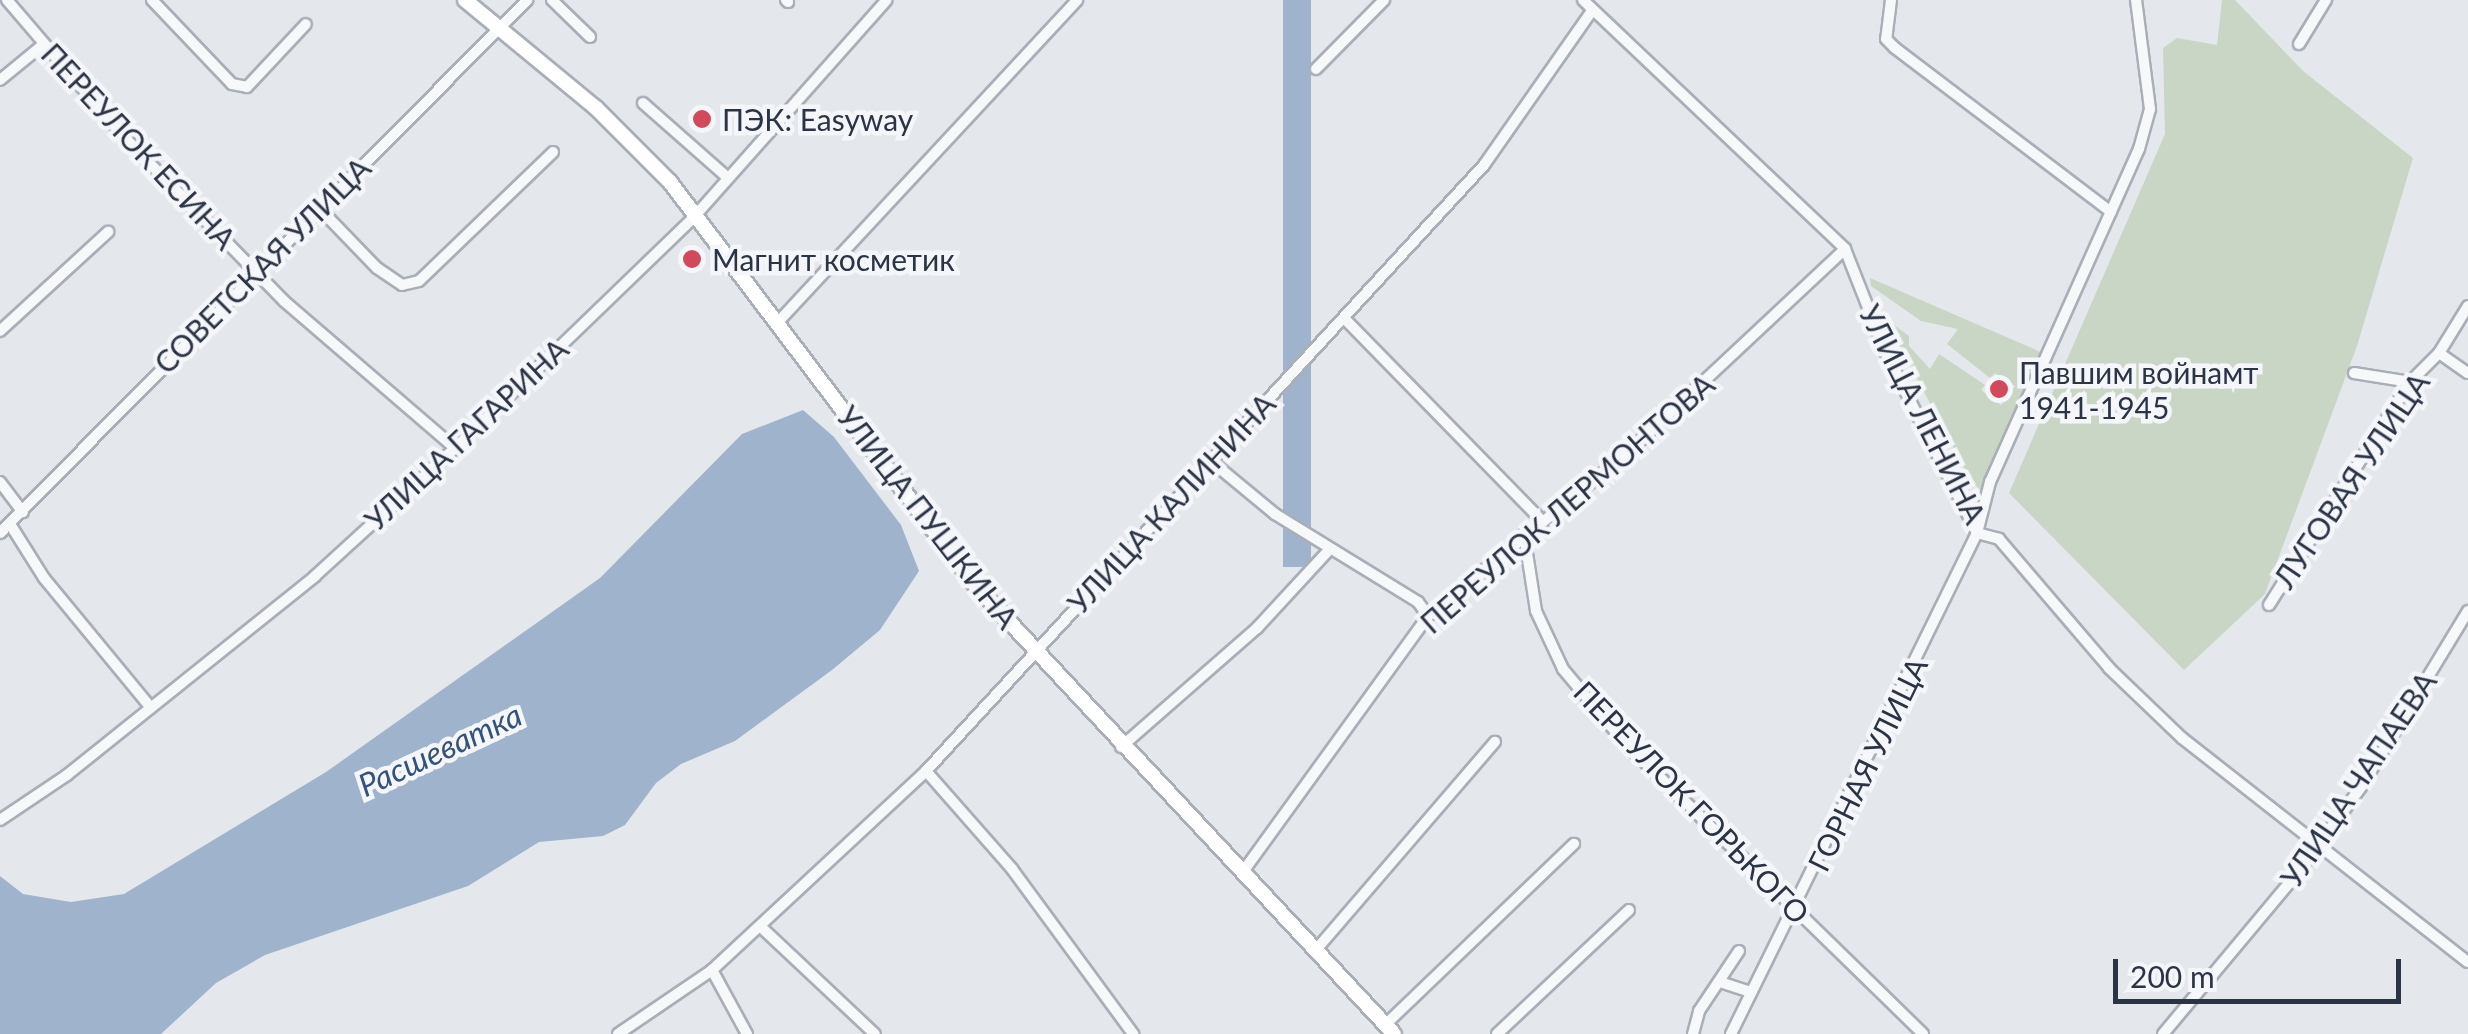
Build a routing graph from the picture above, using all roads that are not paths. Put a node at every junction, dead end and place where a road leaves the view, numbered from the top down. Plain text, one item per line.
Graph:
1 (8, 0) edge
2 (152, 0) edge
3 (465, 0) edge
4 (527, 0) edge
5 (552, 0) edge
6 (887, 0) edge
7 (1077, 0) edge
8 (1384, 0) edge
9 (1582, 0) edge
10 (1892, 0) edge
11 (2136, 0) edge
12 (2326, 0) edge
13 (1592, 11) junction
14 (306, 24) dead end
15 (498, 27) junction
16 (590, 37) dead end
17 (44, 44) junction
18 (2299, 44) dead end
19 (1316, 68) dead end
20 (0, 80) edge
21 (643, 103) dead end
22 (553, 152) dead end
23 (728, 178) junction
24 (319, 208) junction
25 (2111, 212) junction
26 (694, 217) junction
27 (108, 232) dead end
28 (1845, 250) junction
29 (256, 272) junction
30 (2468, 306) edge
31 (1344, 318) junction
32 (779, 321) junction
33 (0, 331) edge
34 (2439, 353) junction
35 (2354, 373) dead end
36 (2468, 374) edge
37 (2410, 382) junction
38 (454, 448) junction
39 (1211, 460) junction
40 (0, 482) edge
41 (24, 512) junction
42 (1542, 521) junction
43 (10, 524) junction
44 (1977, 532) junction
45 (0, 533) edge
46 (1524, 534) junction
47 (1329, 550) junction
48 (2269, 605) dead end
49 (2468, 610) edge
50 (1428, 616) junction
51 (1032, 651) junction
52 (150, 708) junction
53 (1495, 742) dead end
54 (1121, 747) junction
55 (926, 771) junction
56 (0, 820) edge
57 (1574, 844) dead end
58 (2319, 844) junction
59 (1242, 873) junction
60 (1629, 910) dead end
61 (1797, 910) junction
62 (761, 927) junction
63 (1315, 951) junction
64 (1740, 951) dead end
65 (2468, 962) edge
66 (712, 970) junction
67 (1720, 982) junction
68 (1751, 992) junction
69 (1389, 1029) edge
70 (618, 1034) edge
71 (747, 1034) edge
72 (875, 1034) edge
73 (1133, 1034) edge
74 (1497, 1034) edge
75 (1693, 1034) edge
76 (1731, 1034) edge
77 (1924, 1034) edge
78 (2163, 1034) edge

1 - 17 street, ПЕРЕУЛОК ЕСИНА
2 - 14 street
3 - 15 main road, УЛИЦА ПУШКИНА
4 - 15 street, СОВЕТСКАЯ УЛИЦА
5 - 16 street
6 - 23 street, УЛИЦА ГАГАРИНА
7 - 32 street
8 - 19 street
9 - 13 street, УЛИЦА ЛЕНИНА
10 - 25 street
11 - 25 street, ГОРНАЯ УЛИЦА
12 - 18 street
13 - 28 street, УЛИЦА ЛЕНИНА
13 - 31 street, УЛИЦА КАЛИНИНА
15 - 24 street, СОВЕТСКАЯ УЛИЦА
15 - 26 main road, УЛИЦА ПУШКИНА
17 - 20 street
17 - 29 street, ПЕРЕУЛОК ЕСИНА
21 - 23 street
22 - 24 street
23 - 26 street, УЛИЦА ГАГАРИНА
24 - 29 street, СОВЕТСКАЯ УЛИЦА
25 - 44 street, ГОРНАЯ УЛИЦА
26 - 32 main road, УЛИЦА ПУШКИНА
26 - 38 street, УЛИЦА ГАГАРИНА
27 - 33 street
28 - 42 street, ПЕРЕУЛОК ЛЕРМОНТОВА
28 - 44 street, УЛИЦА ЛЕНИНА
29 - 38 street, ПЕРЕУЛОК ЕСИНА
29 - 41 street, СОВЕТСКАЯ УЛИЦА
30 - 34 street, ЛУГОВАЯ УЛИЦА
31 - 39 street, УЛИЦА КАЛИНИНА
31 - 42 street
32 - 51 main road, УЛИЦА ПУШКИНА
34 - 36 street
34 - 37 street, ЛУГОВАЯ УЛИЦА
35 - 37 street
37 - 48 street, ЛУГОВАЯ УЛИЦА
38 - 52 street, УЛИЦА ГАГАРИНА
39 - 47 street
39 - 51 street, УЛИЦА КАЛИНИНА
40 - 41 street
41 - 43 street, СОВЕТСКАЯ УЛИЦА
42 - 46 street, ПЕРЕУЛОК ЛЕРМОНТОВА
43 - 45 street, СОВЕТСКАЯ УЛИЦА
43 - 52 street
44 - 58 street, УЛИЦА ЛЕНИНА
44 - 61 street, ГОРНАЯ УЛИЦА
46 - 50 street, ПЕРЕУЛОК ЛЕРМОНТОВА
46 - 61 street, ПЕРЕУЛОК ГОРЬКОГО
47 - 50 street
47 - 54 street
49 - 58 street, УЛИЦА ЧАПАЕВА
50 - 59 street, ПЕРЕУЛОК ЛЕРМОНТОВА
51 - 54 main road, УЛИЦА ПУШКИНА
51 - 55 street, УЛИЦА КАЛИНИНА
52 - 56 street, УЛИЦА ГАГАРИНА
53 - 63 street
54 - 59 main road, УЛИЦА ПУШКИНА
55 - 62 street, УЛИЦА КАЛИНИНА
55 - 73 street
57 - 69 street
58 - 65 street, УЛИЦА ЛЕНИНА
58 - 78 street, УЛИЦА ЧАПАЕВА
59 - 63 main road, УЛИЦА ПУШКИНА
60 - 74 street
61 - 68 street, ГОРНАЯ УЛИЦА
61 - 77 street, ПЕРЕУЛОК ГОРЬКОГО
62 - 66 street, УЛИЦА КАЛИНИНА
62 - 72 street
63 - 69 main road, УЛИЦА ПУШКИНА
64 - 67 street
66 - 70 street, УЛИЦА КАЛИНИНА
66 - 71 street
67 - 68 street
67 - 75 street
68 - 76 street, ГОРНАЯ УЛИЦА

